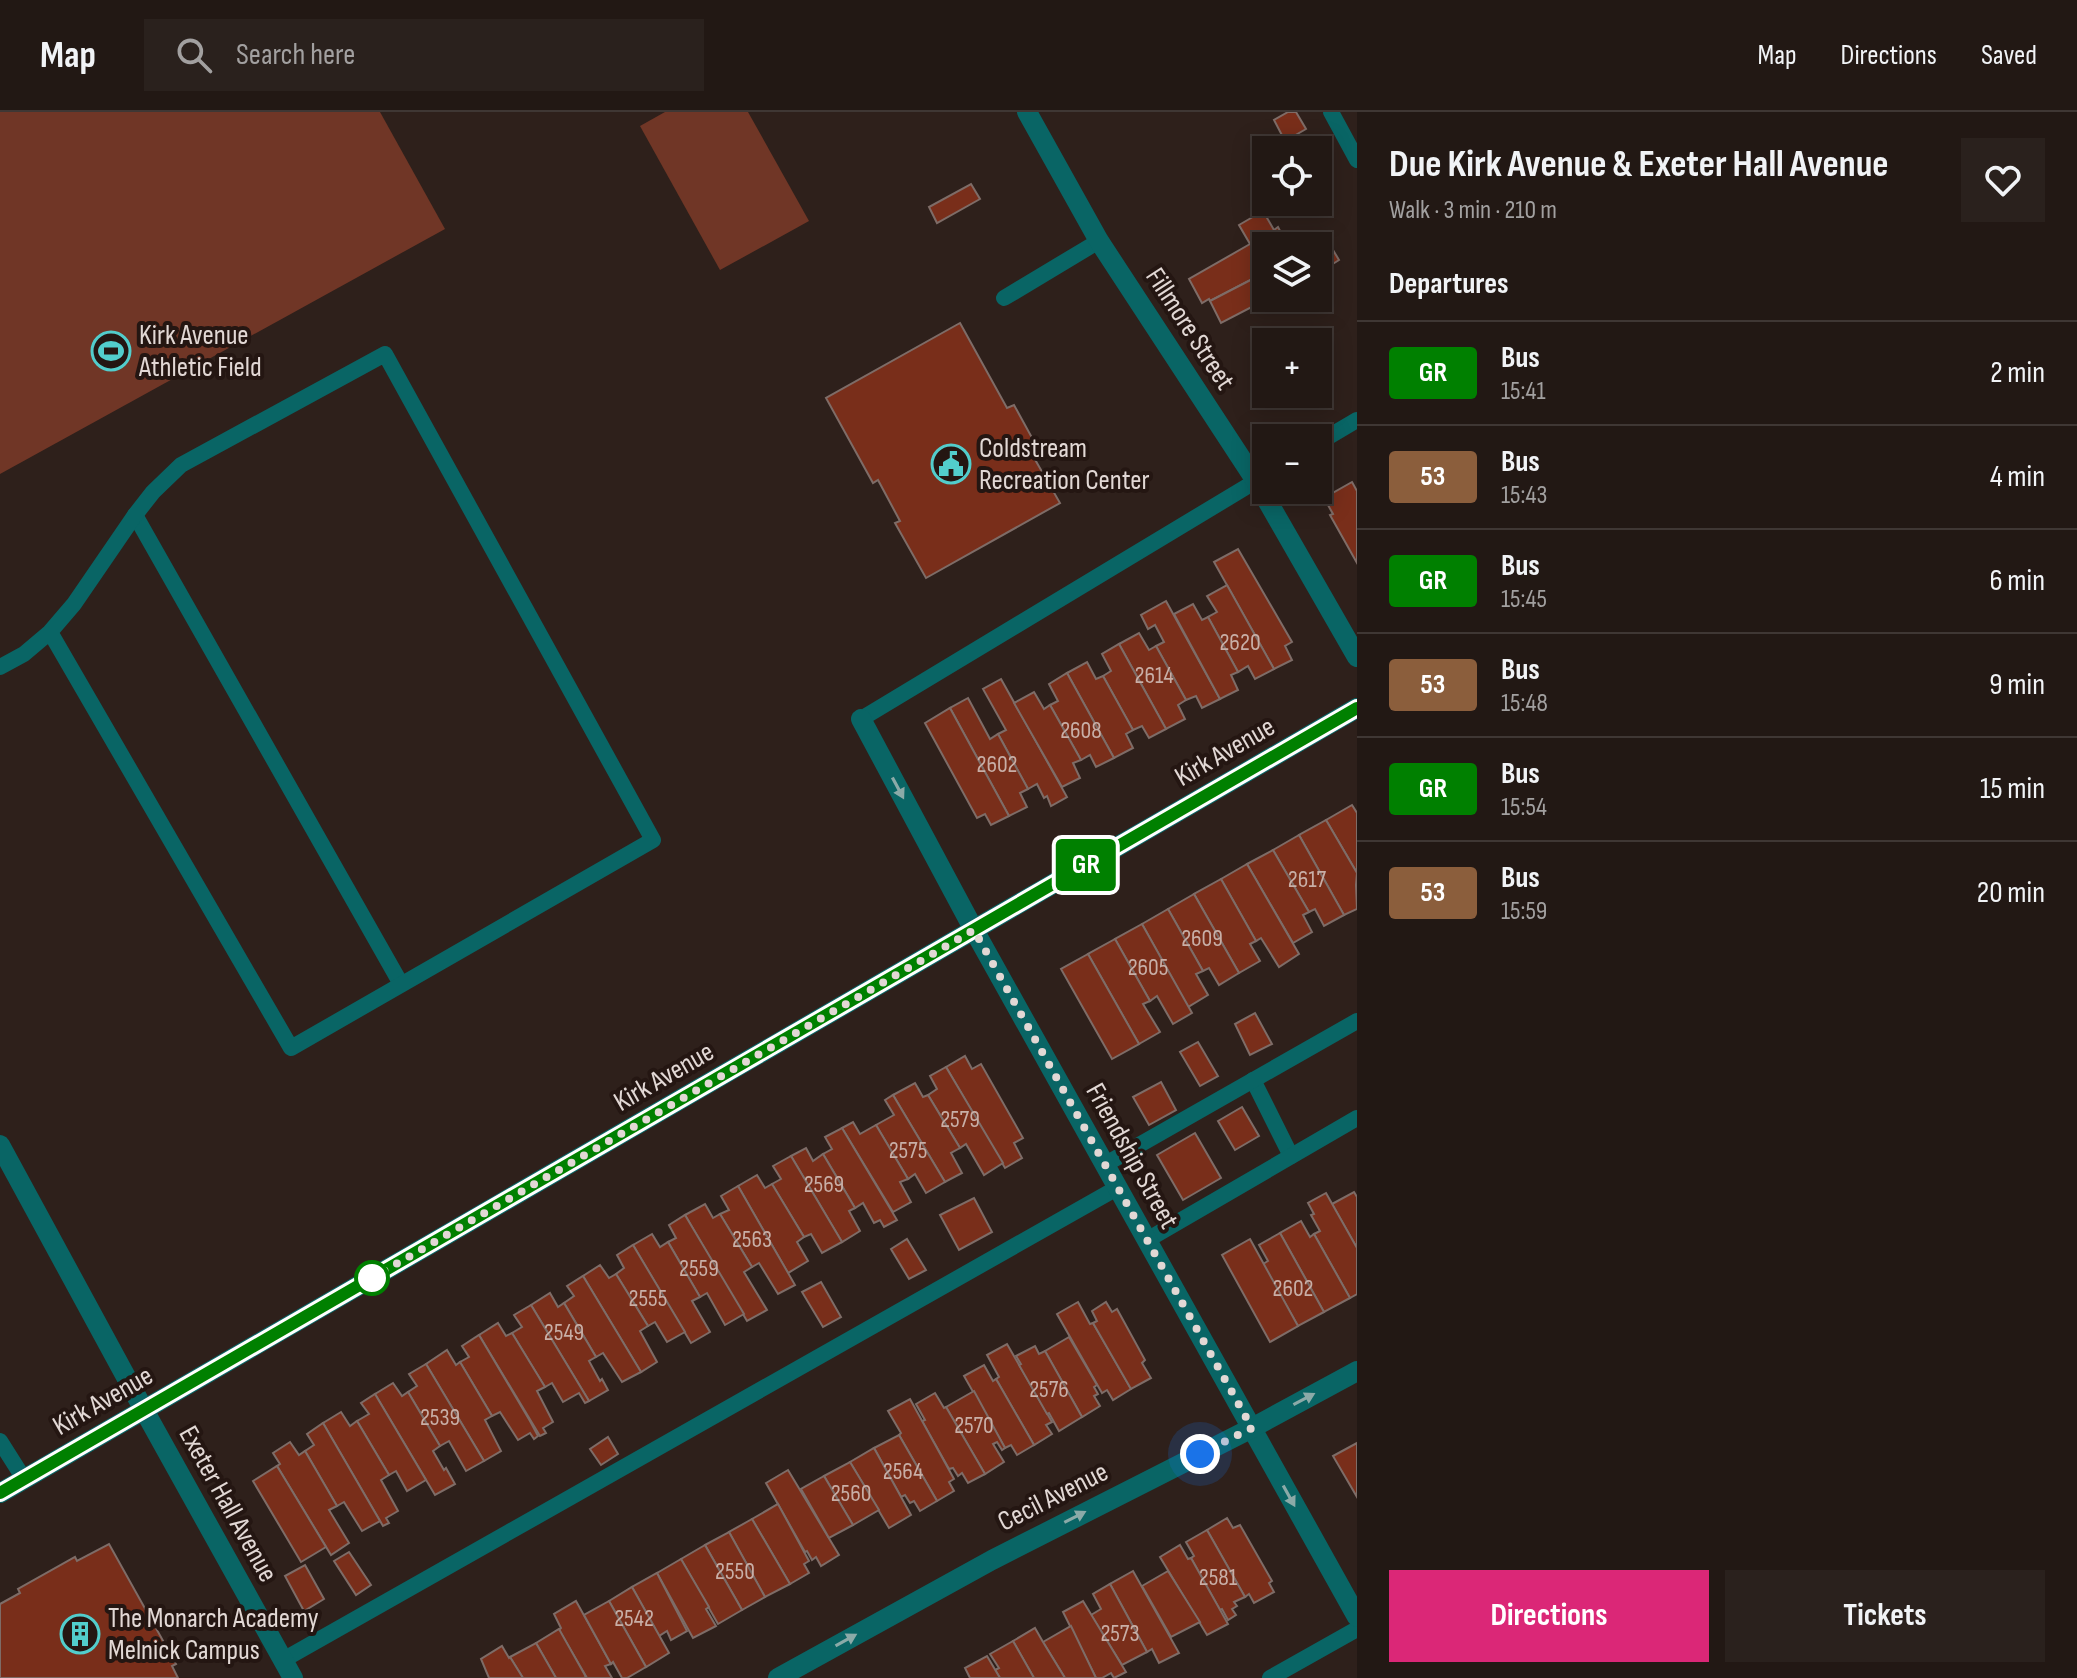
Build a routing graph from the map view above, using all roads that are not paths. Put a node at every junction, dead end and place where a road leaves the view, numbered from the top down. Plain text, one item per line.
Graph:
1 (1027, 112) edge
2 (1331, 112) edge
3 (1357, 160) edge
4 (1099, 241) junction
5 (1004, 298) dead end
6 (1357, 420) edge
7 (1332, 435) edge
8 (1252, 465) edge
9 (1252, 483) edge
10 (1275, 504) edge
11 (135, 515) junction
12 (50, 632) junction
13 (1357, 657) edge
14 (0, 667) edge
15 (1357, 708) edge
16 (861, 719) joint
17 (974, 930) junction
18 (401, 984) junction
19 (1357, 1021) edge
20 (1253, 1080) junction
21 (1357, 1118) edge
22 (0, 1145) edge
23 (1291, 1156) junction
24 (1104, 1165) junction
25 (1117, 1188) junction
26 (1147, 1240) junction
27 (1357, 1371) edge
28 (144, 1410) junction
29 (1252, 1428) junction
30 (0, 1441) edge
31 (24, 1479) junction
32 (0, 1493) edge
33 (1357, 1617) edge
34 (1357, 1629) edge
35 (288, 1669) edge
36 (778, 1678) edge
37 (1270, 1678) edge

1 - 4 street, Fillmore Street
2 - 3 lane
4 - 5 lane
4 - 8 street, Fillmore Street
6 - 7 lane
9 - 16 lane
10 - 13 street, Fillmore Street
11 - 12 lane
11 - 18 lane
11 - 18 lane
12 - 14 lane
12 - 18 lane
15 - 17 street, Kirk Avenue
16 -> 17 street, Friendship Street
17 - 24 street, Friendship Street
17 - 28 street, Kirk Avenue
19 - 20 lane
20 - 23 lane
20 - 24 lane
21 - 23 lane
22 - 28 street, Exeter Hall Avenue
23 - 26 lane
24 - 25 street, Friendship Street
25 - 26 street, Friendship Street
25 - 35 lane
26 - 29 street, Friendship Street
29 -> 27 street, Cecil Avenue
28 - 31 street, Kirk Avenue
28 - 35 street, Exeter Hall Avenue
29 -> 33 street, Friendship Street
36 -> 29 street, Cecil Avenue
30 - 31 lane
31 - 32 street, Kirk Avenue
34 - 37 lane

